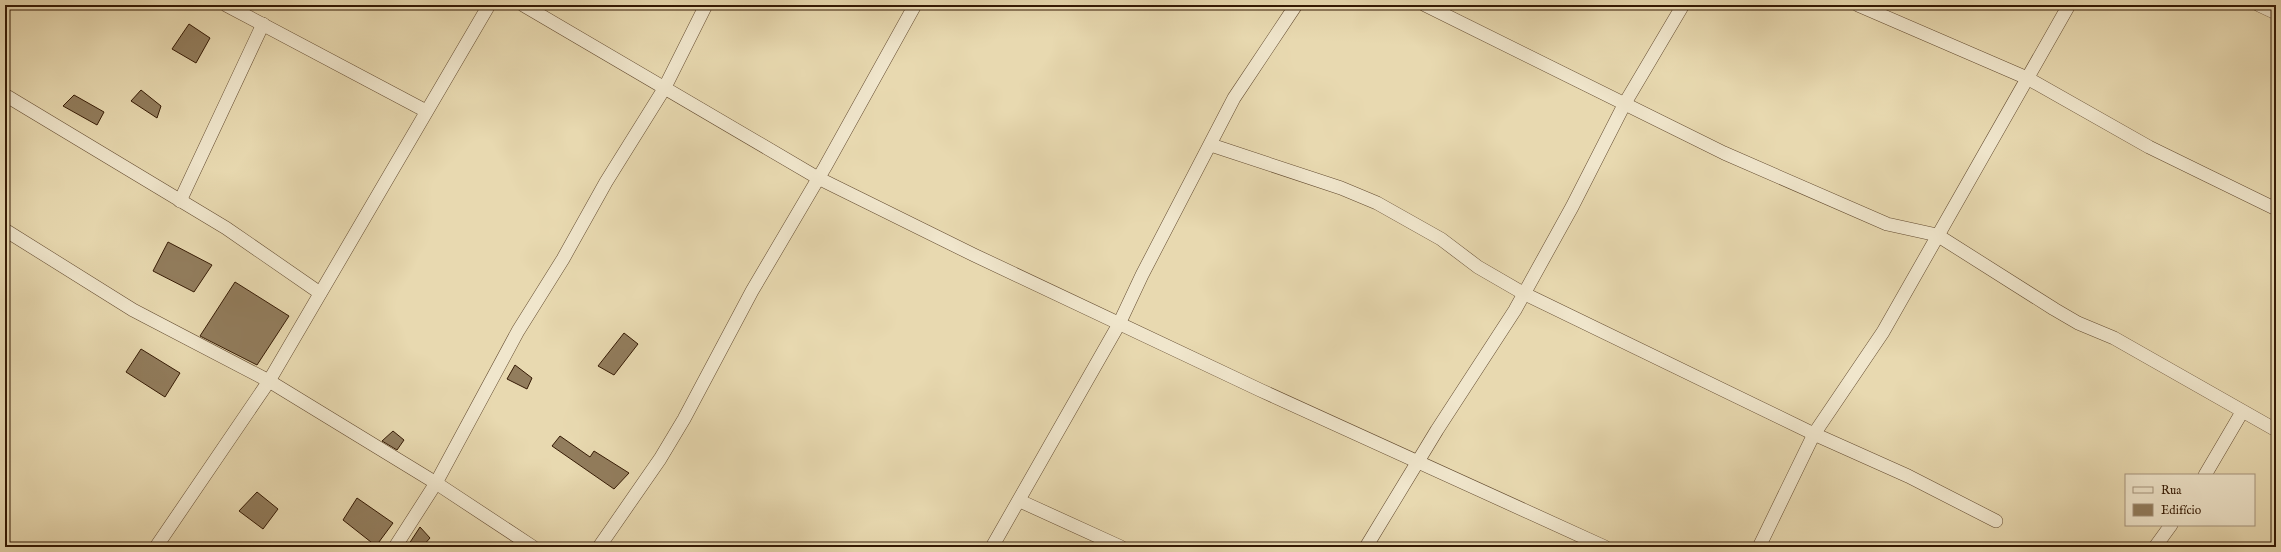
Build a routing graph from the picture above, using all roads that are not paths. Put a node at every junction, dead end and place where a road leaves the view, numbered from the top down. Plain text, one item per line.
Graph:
1 (226, 5) edge
2 (489, 5) edge
3 (523, 5) edge
4 (706, 5) edge
5 (915, 5) edge
6 (1296, 5) edge
7 (1425, 5) edge
8 (1683, 5) edge
9 (1858, 5) edge
10 (2069, 5) edge
11 (2259, 5) edge
12 (2276, 13) edge
13 (263, 24) junction
14 (2027, 78) junction
15 (664, 90) junction
16 (5, 96) edge
17 (1625, 103) junction
18 (426, 111) junction
19 (1211, 145) junction
20 (818, 178) junction
21 (180, 201) junction
22 (2276, 209) edge
23 (5, 230) edge
24 (1937, 235) junction
25 (320, 293) junction
26 (1523, 293) junction
27 (1119, 324) junction
28 (269, 381) junction
29 (2242, 412) junction
30 (2276, 430) edge
31 (1814, 434) junction
32 (1418, 461) junction
33 (2206, 474) edge
34 (436, 483) junction
35 (1020, 501) junction
36 (1996, 520) dead end
37 (2169, 526) edge
38 (156, 547) edge
39 (395, 547) edge
40 (533, 547) edge
41 (599, 547) edge
42 (992, 547) edge
43 (1121, 547) edge
44 (1366, 547) edge
45 (1605, 547) edge
46 (1759, 547) edge
47 (2156, 547) edge

1 - 13 street
2 - 18 street
3 - 15 street
4 - 15 street
5 - 20 street
6 - 19 street
7 - 17 street
8 - 17 street
9 - 14 street
10 - 14 street
11 - 12 street
13 - 18 street
13 - 21 street
14 - 22 street
14 - 24 street
15 - 20 street
15 - 34 street
16 - 21 street
17 - 24 street
17 - 26 street
18 - 25 street
19 - 26 street
19 - 27 street
20 - 27 street
20 - 41 street
21 - 25 street
23 - 28 street
24 - 29 street
24 - 31 street
25 - 28 street
26 - 31 street
26 - 32 street
27 - 32 street
27 - 35 street
28 - 34 street
28 - 38 street
29 - 30 street
29 - 33 street
31 - 36 street
31 - 46 street
32 - 44 street
32 - 45 street
34 - 39 street
34 - 40 street
35 - 42 street
35 - 43 street
37 - 47 street

